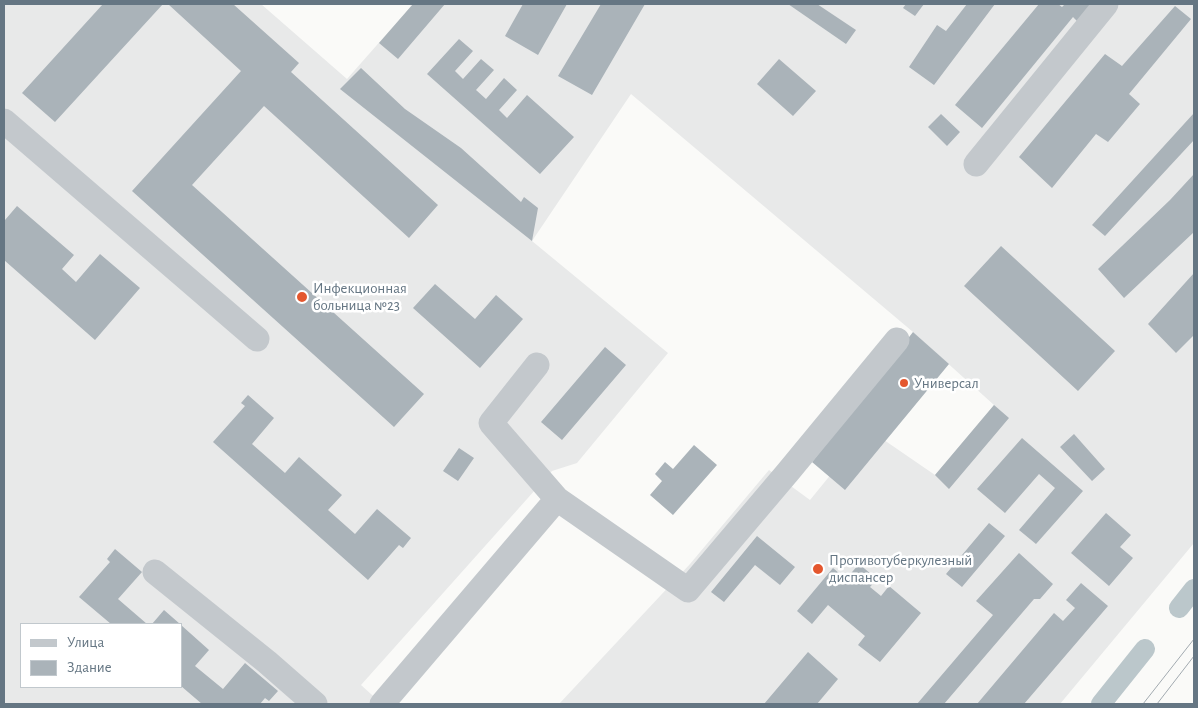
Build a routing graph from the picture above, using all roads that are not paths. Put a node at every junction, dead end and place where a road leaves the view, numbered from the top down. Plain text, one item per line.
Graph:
1 (1106, 4) edge
2 (4, 121) edge
3 (976, 164) dead end
4 (257, 339) dead end
5 (897, 340) dead end
6 (538, 365) dead end
7 (557, 499) junction
8 (155, 572) dead end
9 (315, 704) edge
10 (382, 704) edge

1 - 3 lane
2 - 4 lane
5 - 7 lane
6 - 7 lane
7 - 10 lane
8 - 9 lane

